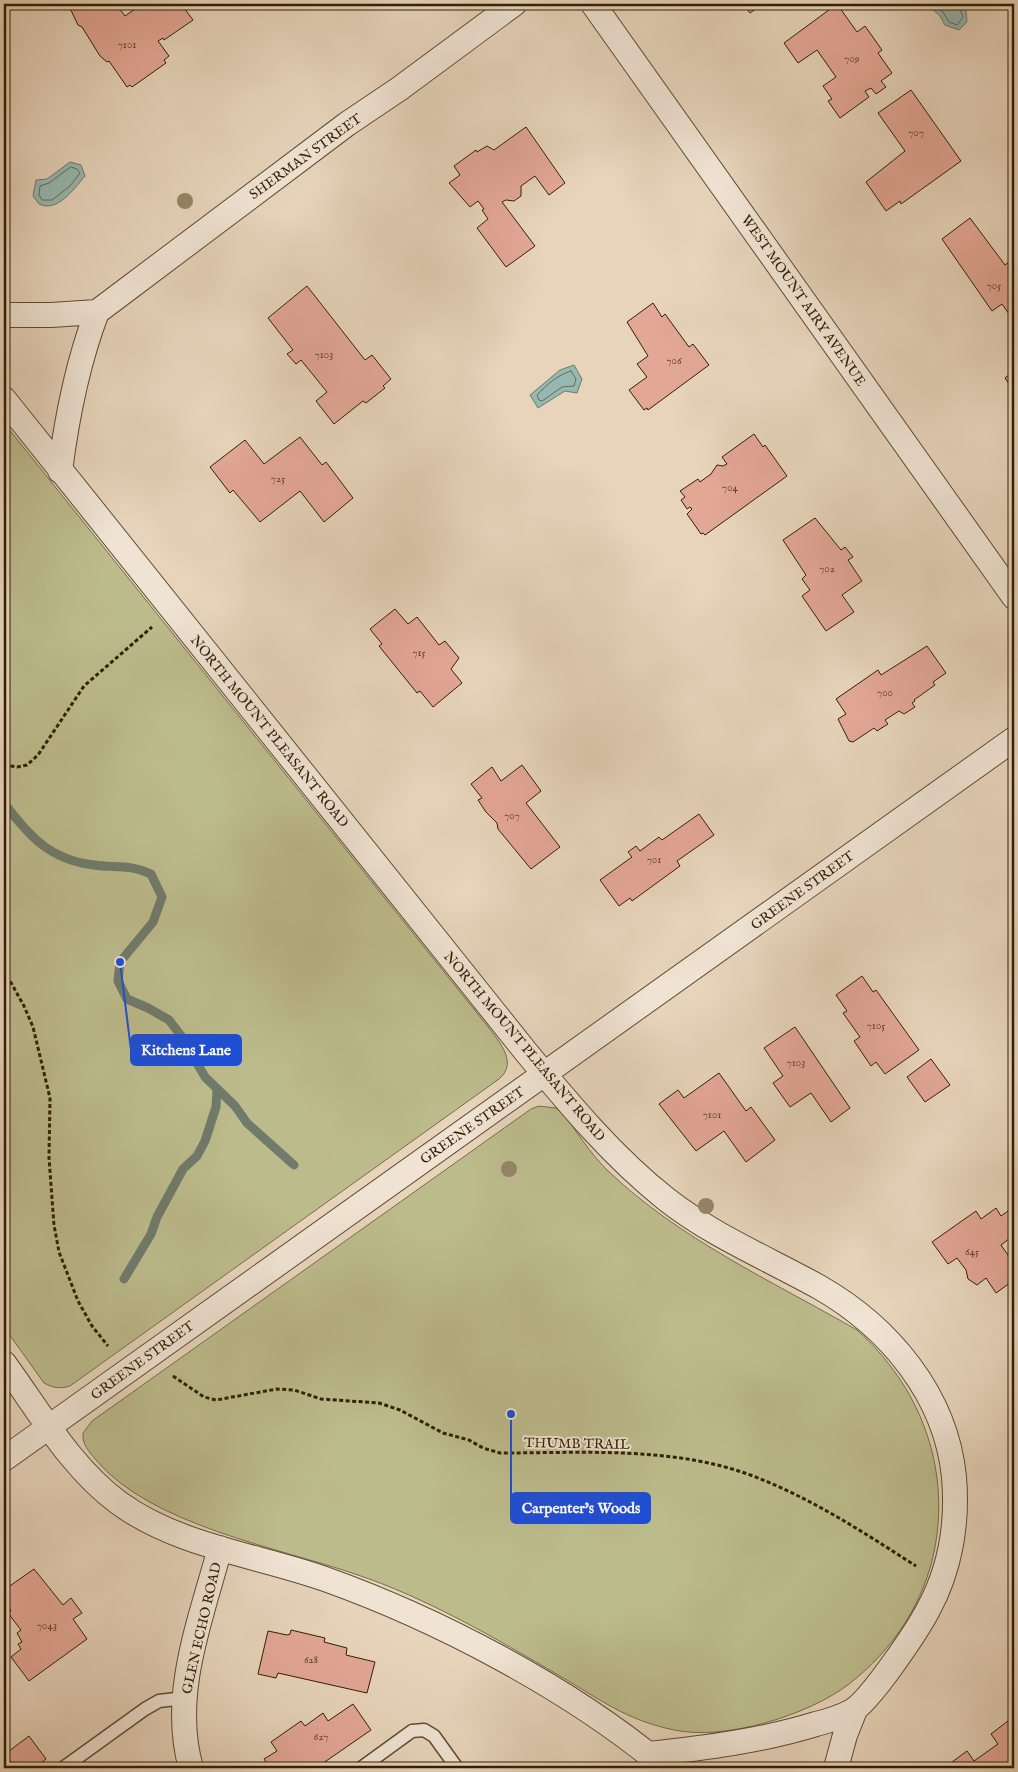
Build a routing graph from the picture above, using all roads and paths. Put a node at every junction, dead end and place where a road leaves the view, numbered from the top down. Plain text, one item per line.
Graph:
1 (514, 4) edge
2 (593, 4) edge
3 (97, 312) junction
4 (4, 315) edge
5 (4, 399) edge
6 (60, 471) junction
7 (1014, 597) edge
8 (173, 608) junction
9 (1014, 739) edge
10 (4, 765) edge
11 (4, 970) edge
12 (544, 1074) junction
13 (108, 1346) dead end
14 (4, 1363) edge
15 (173, 1376) dead end
16 (50, 1426) junction
17 (4, 1459) edge
18 (220, 1548) junction
19 (916, 1566) dead end
20 (184, 1698) junction
21 (854, 1710) junction
22 (656, 1761) edge
23 (64, 1768) edge
24 (191, 1768) edge
25 (361, 1768) edge
26 (457, 1768) edge
27 (836, 1768) edge

1 - 3 street, SHERMAN STREET
2 - 7 street, WEST MOUNT AIRY AVENUE
3 - 4 street
3 - 6 street
5 - 6 street, NORTH MOUNT PLEASANT ROAD
6 - 8 street, NORTH MOUNT PLEASANT ROAD
8 - 10 path
8 - 12 street, NORTH MOUNT PLEASANT ROAD
9 - 12 street, GREENE STREET
11 - 13 path
12 - 16 street, GREENE STREET
12 - 21 street, NORTH MOUNT PLEASANT ROAD
14 - 16 street
15 - 19 path, THUMB TRAIL
16 - 17 street, GREENE STREET
16 - 18 street
18 - 20 street, GLEN ECHO ROAD
18 - 22 street
20 - 23 lane
20 - 24 street, GLEN ECHO ROAD
21 - 22 street
21 - 27 street, NORTH MOUNT PLEASANT ROAD
25 - 26 lane

